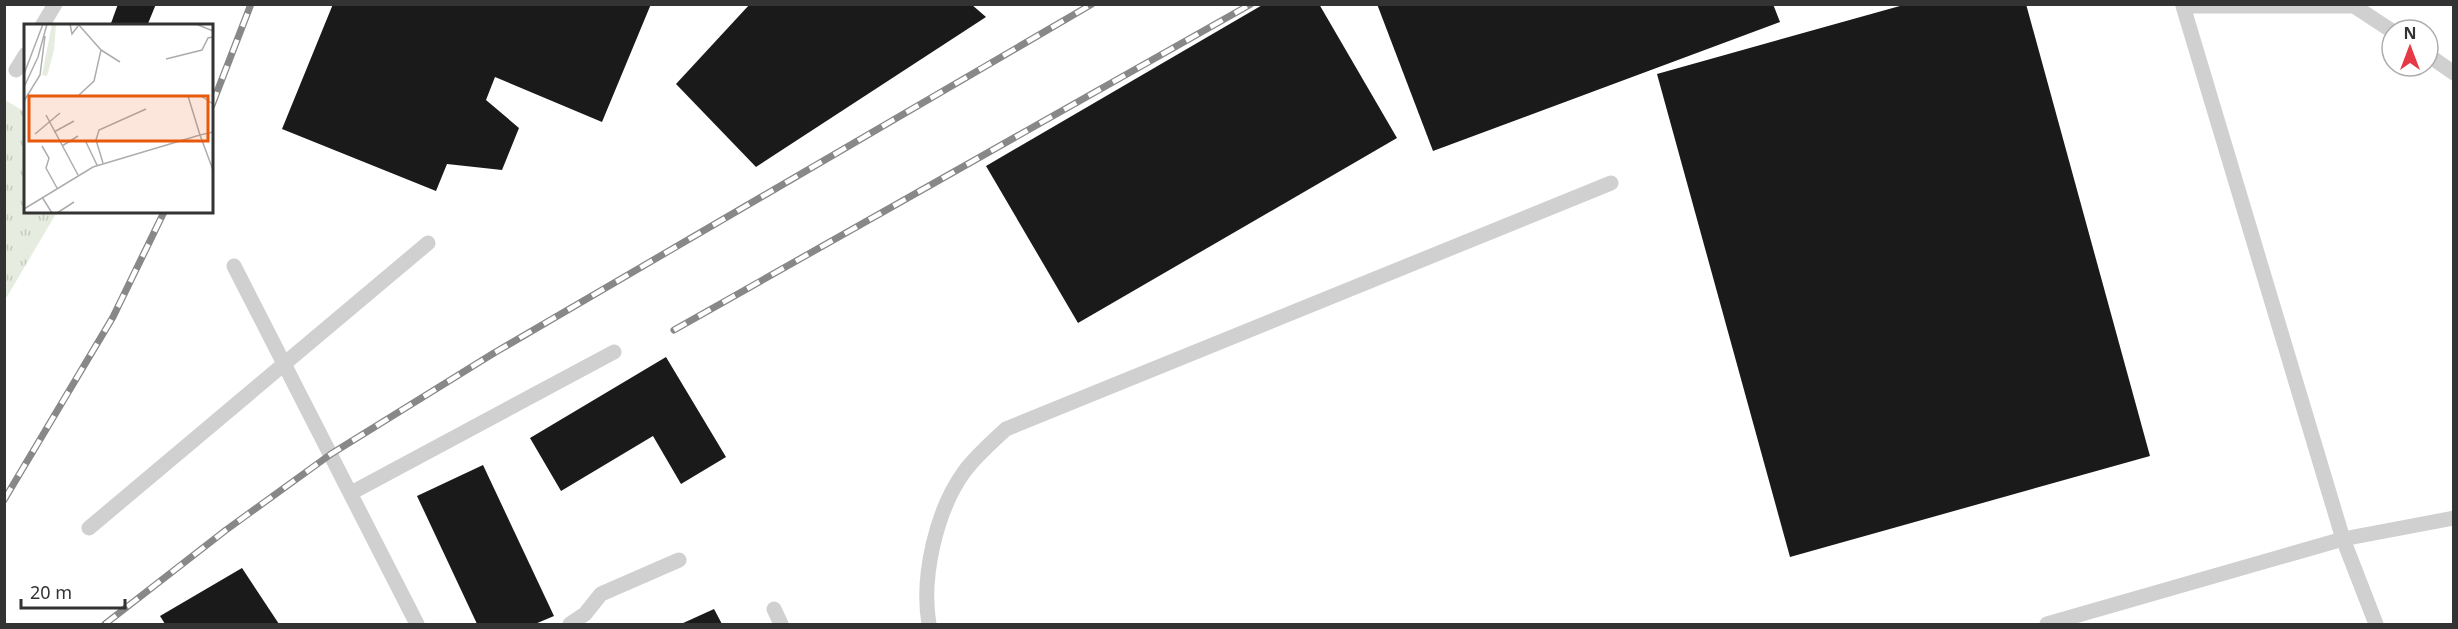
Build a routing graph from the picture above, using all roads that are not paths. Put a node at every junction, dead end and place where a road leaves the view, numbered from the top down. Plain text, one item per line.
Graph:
1 (55, 4) edge
2 (2380, 23) edge
3 (43, 24) edge
4 (24, 57) edge
5 (2440, 64) edge
6 (16, 70) dead end
7 (2454, 73) edge
8 (1611, 183) dead end
9 (428, 243) dead end
10 (234, 266) dead end
11 (614, 352) dead end
12 (285, 364) junction
13 (351, 493) junction
14 (2454, 518) edge
15 (89, 528) dead end
16 (2343, 539) junction
17 (679, 560) dead end
18 (774, 609) dead end
19 (417, 624) edge
20 (570, 624) edge
21 (781, 624) edge
22 (929, 624) edge
23 (2047, 624) edge
24 (2376, 624) edge

1 - 3 lane
2 - 16 lane
4 - 6 lane
5 - 7 lane
8 - 22 lane
9 - 12 lane
10 - 12 lane
11 - 13 lane
12 - 13 lane
12 - 15 lane
13 - 19 lane
14 - 16 lane
16 - 23 lane
16 - 24 lane
17 - 20 lane
18 - 21 lane

